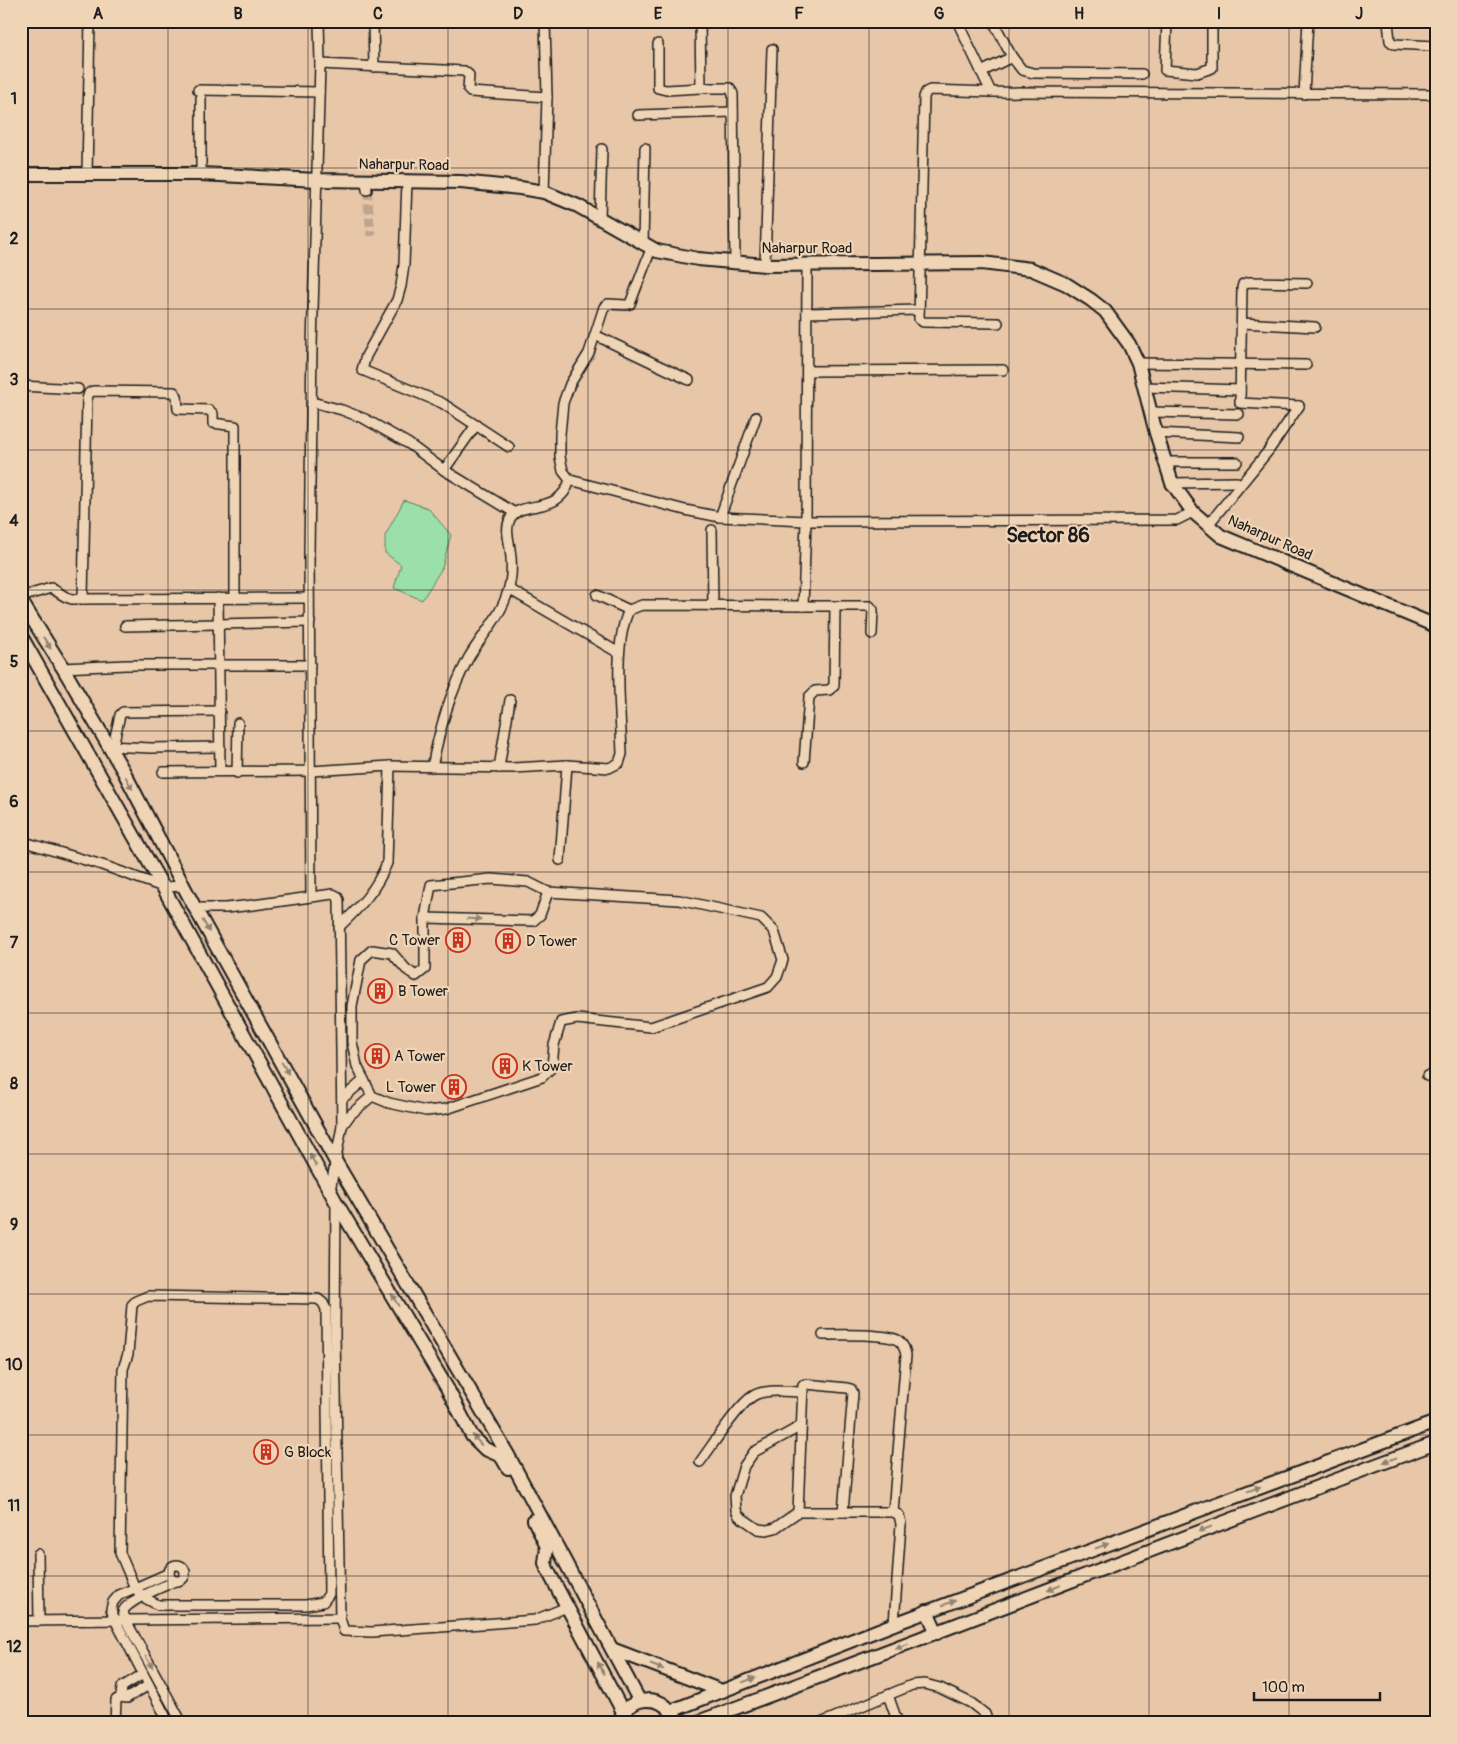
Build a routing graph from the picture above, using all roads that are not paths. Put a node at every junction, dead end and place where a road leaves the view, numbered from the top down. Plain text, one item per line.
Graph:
1 (90, 21) edge
2 (319, 21) edge
3 (373, 21) edge
4 (545, 21) edge
5 (700, 21) edge
6 (957, 21) edge
7 (993, 21) edge
8 (1167, 21) edge
9 (1212, 21) edge
10 (1308, 21) edge
11 (1388, 21) edge
12 (658, 44) dead end
13 (1436, 46) edge
14 (772, 49) dead end
15 (1012, 57) junction
16 (320, 64) junction
17 (374, 67) junction
18 (982, 72) junction
19 (1142, 74) dead end
20 (701, 88) junction
21 (319, 92) junction
22 (991, 92) junction
23 (1304, 94) junction
24 (1436, 94) edge
25 (547, 97) junction
26 (733, 112) junction
27 (638, 115) dead end
28 (602, 148) dead end
29 (645, 148) dead end
30 (21, 174) edge
31 (201, 174) junction
32 (87, 175) junction
33 (318, 180) junction
34 (407, 181) junction
35 (544, 192) junction
36 (600, 218) junction
37 (647, 247) junction
38 (735, 263) junction
39 (920, 263) junction
40 (765, 265) junction
41 (807, 265) junction
42 (1307, 283) dead end
43 (919, 310) junction
44 (807, 313) junction
45 (998, 323) dead end
46 (1242, 323) junction
47 (1315, 327) dead end
48 (595, 335) junction
49 (1138, 363) junction
50 (1241, 365) junction
51 (1306, 365) dead end
52 (1003, 370) dead end
53 (807, 371) junction
54 (689, 380) dead end
55 (21, 386) edge
56 (1145, 388) junction
57 (78, 389) dead end
58 (1240, 390) junction
59 (312, 402) junction
60 (1151, 412) junction
61 (1239, 414) dead end
62 (756, 418) dead end
63 (476, 425) junction
64 (1156, 433) junction
65 (1239, 437) dead end
66 (509, 447) dead end
67 (1164, 462) junction
68 (1237, 462) dead end
69 (444, 470) junction
70 (570, 480) junction
71 (1237, 482) dead end
72 (1172, 483) junction
73 (1193, 512) junction
74 (515, 513) junction
75 (720, 517) junction
76 (806, 522) junction
77 (1208, 525) junction
78 (712, 530) dead end
79 (509, 589) junction
80 (596, 595) dead end
81 (21, 597) edge
82 (218, 598) junction
83 (235, 598) junction
84 (309, 598) junction
85 (83, 599) junction
86 (21, 601) edge
87 (713, 606) junction
88 (803, 606) junction
89 (835, 606) junction
90 (629, 610) junction
91 (310, 622) junction
92 (219, 624) junction
93 (125, 626) dead end
94 (1436, 626) edge
95 (872, 634) dead end
96 (21, 636) edge
97 (619, 653) junction
98 (220, 665) junction
99 (310, 665) junction
100 (63, 668) junction
101 (510, 700) dead end
102 (220, 711) junction
103 (238, 723) dead end
104 (111, 746) junction
105 (220, 747) junction
106 (804, 762) dead end
107 (566, 765) junction
108 (390, 766) junction
109 (432, 767) junction
110 (499, 768) junction
111 (220, 771) junction
112 (163, 772) dead end
113 (237, 772) junction
114 (311, 772) junction
115 (21, 840) edge
116 (560, 860) dead end
117 (184, 886) junction
118 (163, 887) junction
119 (548, 892) junction
120 (311, 896) junction
121 (196, 908) junction
122 (425, 918) junction
123 (339, 927) junction
124 (364, 1080) junction
125 (372, 1096) junction
126 (342, 1099) junction
127 (342, 1126) junction
128 (336, 1162) junction
129 (333, 1197) junction
130 (823, 1335) dead end
131 (803, 1392) junction
132 (1436, 1422) edge
133 (802, 1426) junction
134 (1436, 1443) edge
135 (700, 1462) dead end
136 (798, 1512) junction
137 (843, 1512) junction
138 (893, 1512) junction
139 (38, 1554) dead end
140 (135, 1588) junction
141 (143, 1597) junction
142 (567, 1606) junction
143 (927, 1611) junction
144 (340, 1618) junction
145 (39, 1620) junction
146 (115, 1620) junction
147 (125, 1620) junction
148 (21, 1621) edge
149 (894, 1624) junction
150 (937, 1633) junction
151 (612, 1649) junction
152 (143, 1674) junction
153 (149, 1685) junction
154 (722, 1691) junction
155 (888, 1695) junction
156 (121, 1697) junction
157 (639, 1700) junction
158 (621, 1717) edge
159 (673, 1717) edge
160 (116, 1723) edge
161 (169, 1723) edge
162 (182, 1723) edge
163 (695, 1723) edge
164 (821, 1723) edge
165 (898, 1723) edge
166 (988, 1723) edge

1 - 32 street
2 - 16 street
3 - 17 street
4 - 25 street
5 - 20 street
6 - 18 street
7 - 15 street
8 - 9 street
10 - 23 street
11 - 13 street
12 - 20 street
14 - 40 street
15 - 18 street
15 - 19 street
16 - 17 street
16 - 21 street
17 - 25 street
18 - 22 street
20 - 26 street
21 - 31 street
21 - 33 street
22 - 23 street
22 - 39 street
23 - 24 street
25 - 35 street
26 - 27 street
26 - 38 street
28 - 36 street
29 - 37 street
30 - 32 street, Naharpur Road
31 - 32 street, Naharpur Road
31 - 33 street, Naharpur Road
33 - 34 street, Naharpur Road
33 - 59 street
34 - 35 street, Naharpur Road
34 - 63 street
35 - 36 street, Naharpur Road
36 - 37 street, Naharpur Road
37 - 38 street, Naharpur Road
37 - 48 street
38 - 40 street, Naharpur Road
39 - 41 street, Naharpur Road
39 - 43 street
39 - 49 street, Naharpur Road
40 - 41 street, Naharpur Road
41 - 44 street
42 - 46 street
43 - 44 street
43 - 45 street
44 - 53 street
46 - 47 street
46 - 50 street
48 - 54 street
48 - 70 street
49 - 50 street
49 - 56 street, Naharpur Road
50 - 51 street
50 - 58 street
52 - 53 street
53 - 76 street
55 - 57 street
56 - 58 street
56 - 60 street, Naharpur Road
58 - 77 street
59 - 69 street
59 - 84 street
60 - 61 street
60 - 64 street, Naharpur Road
62 - 75 street
63 - 66 street
63 - 69 street
64 - 65 street
64 - 67 street, Naharpur Road
67 - 68 street
67 - 72 street, Naharpur Road
69 - 74 street
70 - 74 street
70 - 75 street
71 - 72 street
72 - 73 street, Naharpur Road
73 - 76 street
73 - 77 street, Naharpur Road
74 - 79 street
75 - 76 street
76 - 88 street
77 - 94 street, Naharpur Road
78 - 87 street
79 - 97 street
79 - 109 street
80 - 90 street
81 - 85 street
82 - 83 street
82 - 85 street
82 - 92 street
83 - 84 street
83 - 85 street
84 - 91 street
86 -> 100 street
87 - 88 street
87 - 90 street
88 - 89 street
89 - 95 street
89 - 106 street
90 - 97 street
91 - 92 street
91 - 99 street
92 - 93 street
92 - 98 street
96 - 118 street
97 - 107 street
98 - 99 street
98 - 100 street
98 - 102 street
99 - 114 street
100 - 104 street
101 - 110 street
102 - 104 street
102 - 105 street
103 - 113 street
104 - 105 street
104 -> 117 street
105 - 111 street
107 - 110 street
107 - 116 street
108 - 109 street
108 - 114 street
108 - 123 street
109 - 110 street
111 - 112 street
111 - 113 street
113 - 114 street
114 - 120 street
115 - 118 street
117 - 118 street
117 - 121 street
129 -> 118 street
122 -> 119 street
119 - 122 street
119 - 125 street
120 - 121 street
120 - 123 street
121 -> 128 street
122 - 124 street
123 - 126 street
124 - 125 street
124 - 126 street
125 - 127 street
126 - 127 street
127 - 128 street
128 - 129 street
128 - 151 street
142 -> 129 street
129 - 144 street
130 - 138 street
131 - 133 street
131 - 135 street
131 - 137 street
143 -> 132 street
133 - 136 street
133 - 136 street
134 -> 150 street
136 - 137 street
137 - 138 street
138 - 149 street
139 - 145 street
140 - 141 street
140 - 141 street
140 - 141 street
140 - 146 street
141 - 147 street
142 - 144 street
158 -> 142 street
143 - 149 street
143 - 150 street
144 - 147 street
145 - 146 street
145 - 148 street
146 - 147 street
146 - 152 street
147 -> 162 street
154 -> 149 street
150 -> 163 street
151 -> 154 street
151 - 157 street
152 - 153 street
152 - 156 street
153 - 156 street
153 - 161 street
154 - 159 street
155 - 164 street
155 - 165 street
155 - 166 street
156 - 160 street
157 - 158 street
157 - 159 street

